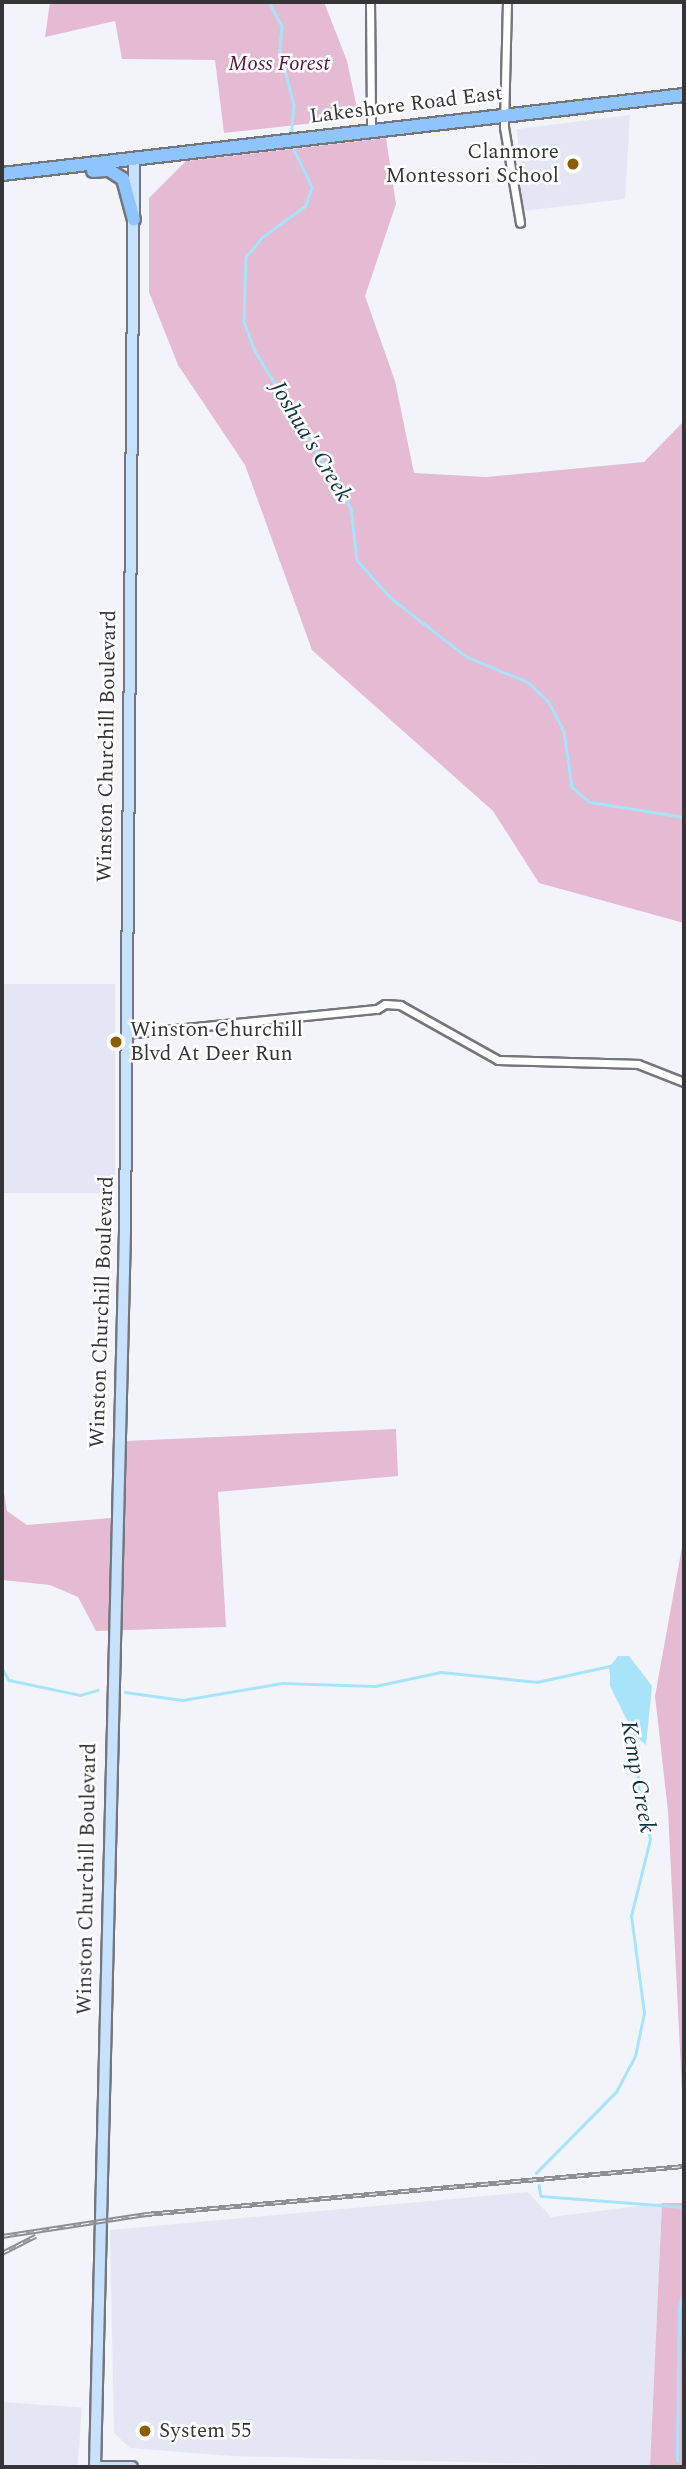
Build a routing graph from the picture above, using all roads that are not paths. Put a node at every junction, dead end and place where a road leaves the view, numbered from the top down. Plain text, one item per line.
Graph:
1 (370, 2) edge
2 (508, 2) edge
3 (684, 95) edge
4 (504, 113) junction
5 (371, 127) junction
6 (134, 159) junction
7 (62, 167) junction
8 (2, 174) edge
9 (134, 220) junction
10 (520, 223) dead end
11 (124, 1034) junction
12 (684, 1082) edge
13 (95, 2467) edge
14 (132, 2467) edge

1 - 5 street
2 - 4 street
3 - 4 main road, Lakeshore Road East
4 - 5 main road, Lakeshore Road East
4 - 10 street
5 - 6 main road, Lakeshore Road East
6 - 7 main road, Lakeshore Road East
6 - 9 main road, Winston Churchill Boulevard
7 - 8 main road, Lakeshore Road East
7 - 9 main road
9 - 11 main road, Winston Churchill Boulevard
11 - 12 street
11 - 13 main road, Winston Churchill Boulevard
13 - 14 main road

